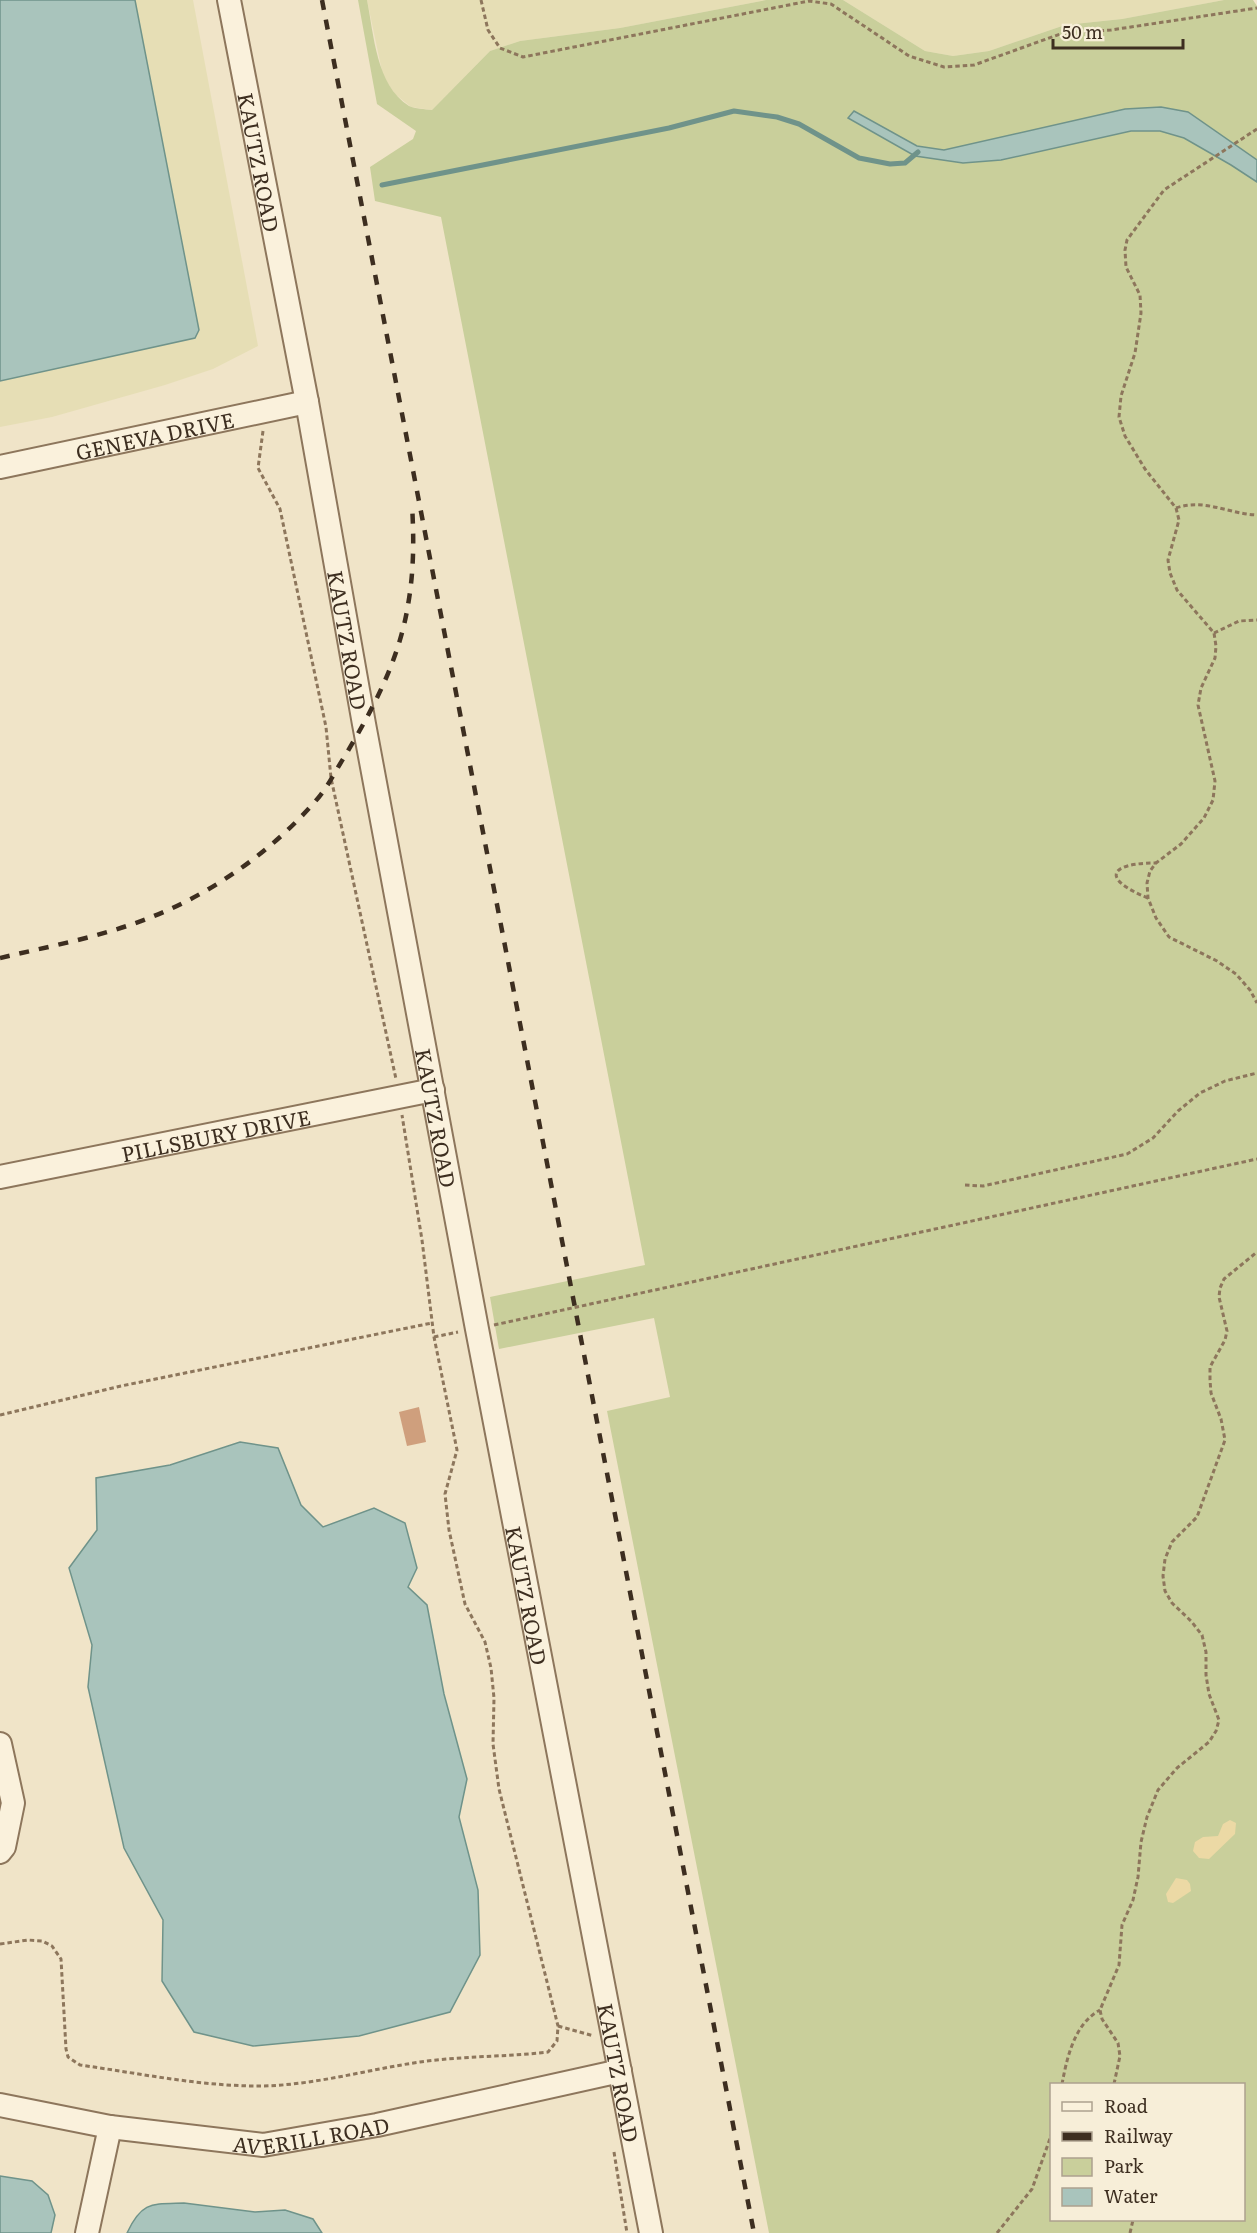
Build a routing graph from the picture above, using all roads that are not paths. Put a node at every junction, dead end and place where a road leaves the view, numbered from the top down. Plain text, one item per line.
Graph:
1 (229, 0) edge
2 (307, 402) junction
3 (0, 467) edge
4 (433, 1090) junction
5 (0, 1177) edge
6 (0, 1744) edge
7 (0, 1852) edge
8 (620, 2071) junction
9 (0, 2105) edge
10 (110, 2127) junction
11 (87, 2233) edge
12 (651, 2233) edge

1 - 2 street, KAUTZ ROAD
2 - 3 street, GENEVA DRIVE
2 - 4 street, KAUTZ ROAD
4 - 5 street, PILLSBURY DRIVE
4 - 8 street, KAUTZ ROAD
6 - 7 street
8 - 10 street, AVERILL ROAD
8 - 12 street, KAUTZ ROAD
9 - 10 street, AVERILL ROAD
10 - 11 street

